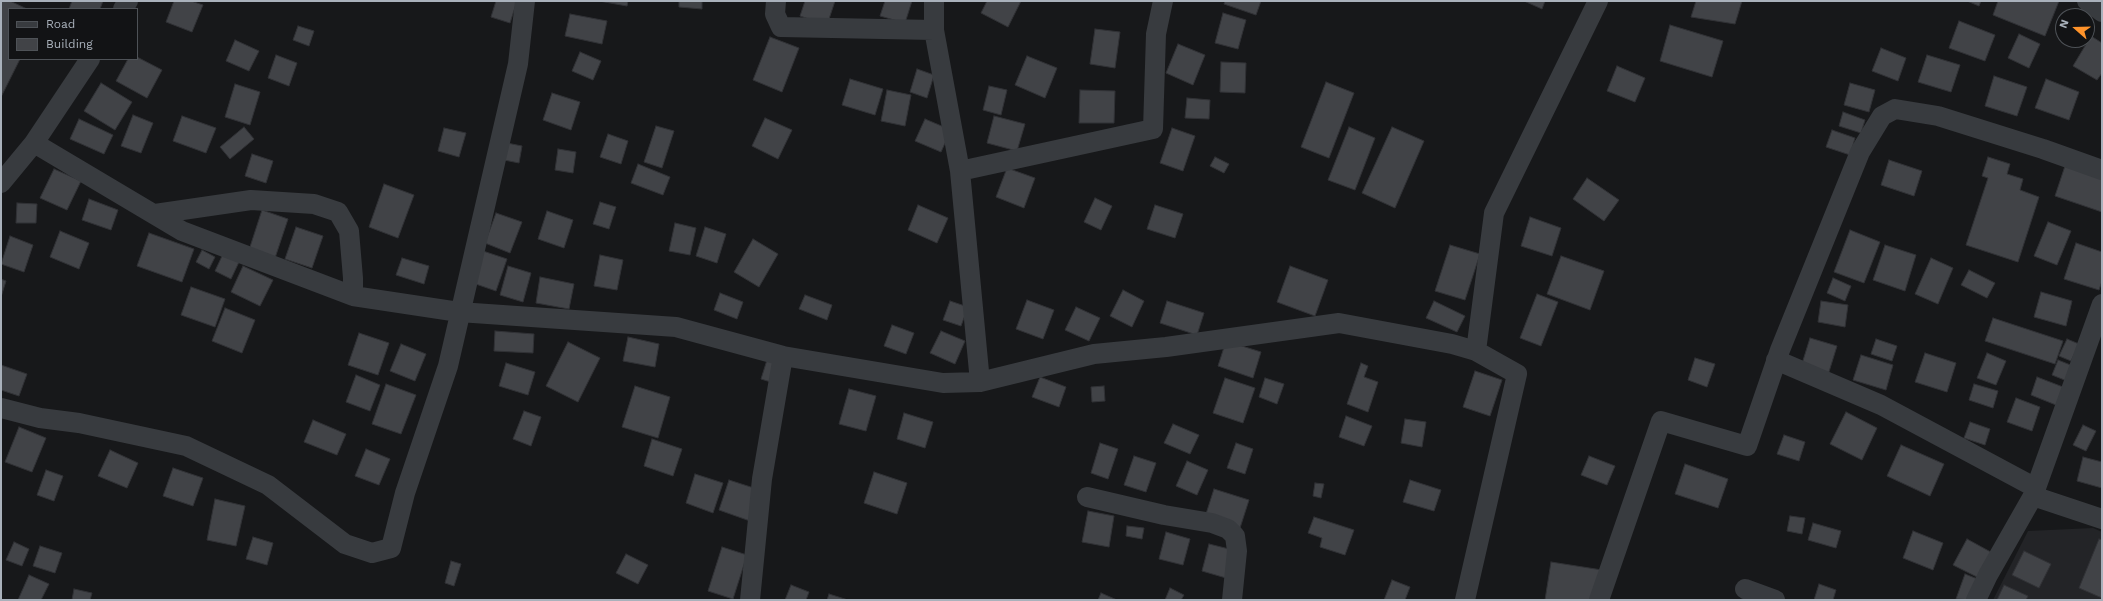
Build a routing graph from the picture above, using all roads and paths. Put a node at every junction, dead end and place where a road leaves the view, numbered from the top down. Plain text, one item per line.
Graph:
1 (525, 1) edge
2 (776, 1) edge
3 (934, 1) edge
4 (1163, 1) edge
5 (1598, 1) edge
6 (2087, 1) edge
7 (2102, 12) edge
8 (934, 30) junction
9 (89, 60) edge
10 (34, 143) junction
11 (2102, 170) edge
12 (960, 171) junction
13 (1, 183) edge
14 (156, 214) junction
15 (353, 296) junction
16 (2102, 304) edge
17 (459, 312) junction
18 (1476, 351) junction
19 (783, 356) junction
20 (1776, 360) junction
21 (980, 382) junction
22 (1, 408) edge
23 (2034, 492) junction
24 (1087, 497) dead end
25 (2102, 519) edge
26 (1745, 589) dead end
27 (750, 600) edge
28 (1232, 600) edge
29 (1465, 600) edge
30 (1599, 600) edge
31 (1775, 600) edge
32 (1976, 600) edge

1 - 17 street
2 - 8 street
3 - 8 street
4 - 12 street
5 - 18 street
6 - 7 street
8 - 12 street
9 - 10 street
10 - 13 street
10 - 14 street
11 - 20 street
12 - 21 street
14 - 15 street
14 - 15 street
15 - 17 street
16 - 23 street
17 - 19 street
17 - 22 street
18 - 21 street
18 - 29 street
19 - 21 street
19 - 27 street
20 - 23 street
20 - 30 street
23 - 25 street
23 - 32 street
24 - 28 street
26 - 31 street

